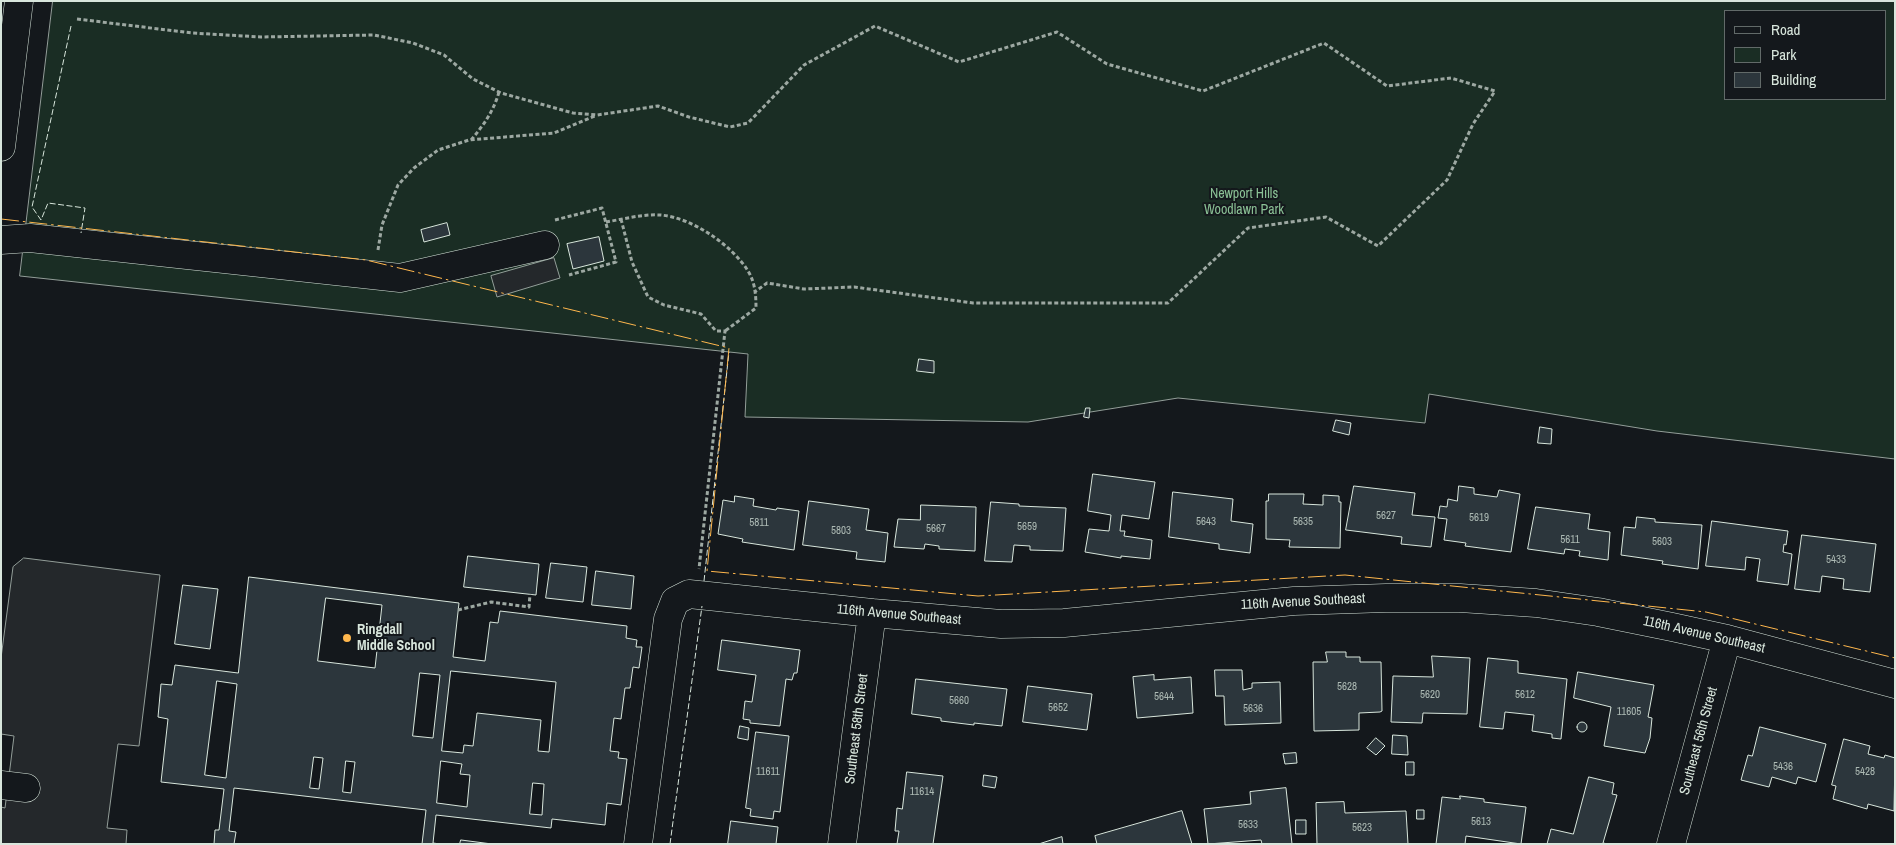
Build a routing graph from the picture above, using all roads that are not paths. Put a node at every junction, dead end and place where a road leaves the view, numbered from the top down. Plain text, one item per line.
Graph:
1 (18, 1) edge
2 (1, 147) edge
3 (1, 240) edge
4 (546, 245) dead end
5 (872, 613) junction
6 (1727, 639) junction
7 (1895, 684) edge
8 (638, 844) edge
9 (842, 844) edge
10 (1671, 844) edge

1 - 2 street
3 - 4 street
5 - 6 street, 116th Avenue Southeast
5 - 8 street, 116th Avenue Southeast
5 - 9 street, Southeast 58th Street
6 - 7 street, 116th Avenue Southeast
6 - 10 street, Southeast 56th Street

